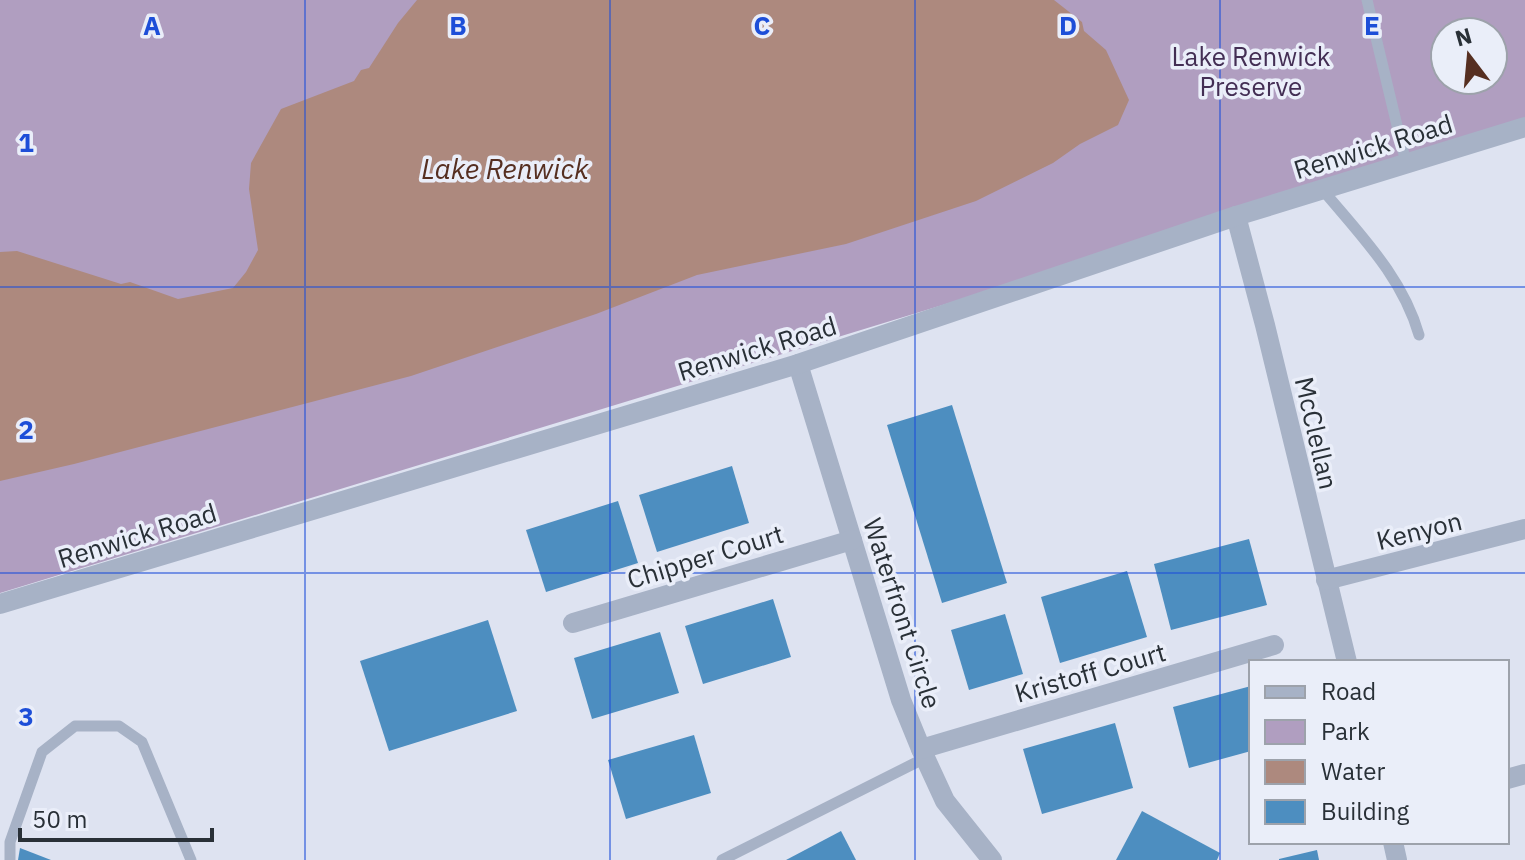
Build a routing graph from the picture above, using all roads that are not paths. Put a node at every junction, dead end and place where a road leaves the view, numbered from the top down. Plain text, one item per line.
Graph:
1 (1367, 0) edge
2 (1525, 127) edge
3 (1406, 163) junction
4 (1322, 189) junction
5 (1236, 216) junction
6 (1419, 335) dead end
7 (798, 364) junction
8 (1525, 529) edge
9 (852, 540) junction
10 (1326, 580) junction
11 (0, 604) edge
12 (573, 623) dead end
13 (1274, 645) dead end
14 (1346, 660) edge
15 (923, 754) junction
16 (10, 860) edge
17 (191, 860) edge
18 (722, 860) edge
19 (992, 860) edge

1 - 3 lane
2 - 3 street, Renwick Road
3 - 4 street, Renwick Road
4 - 5 street, Renwick Road
4 - 6 lane
5 - 7 street, Renwick Road
5 - 10 street, McClellan
7 - 9 street, Waterfront Circle
7 - 11 street, Renwick Road
8 - 10 street, Kenyon
9 - 12 street, Chipper Court
9 - 15 street, Waterfront Circle
10 - 14 street, McClellan
13 - 15 street, Kristoff Court
15 - 18 lane
15 - 19 street, Waterfront Circle
16 - 17 lane

